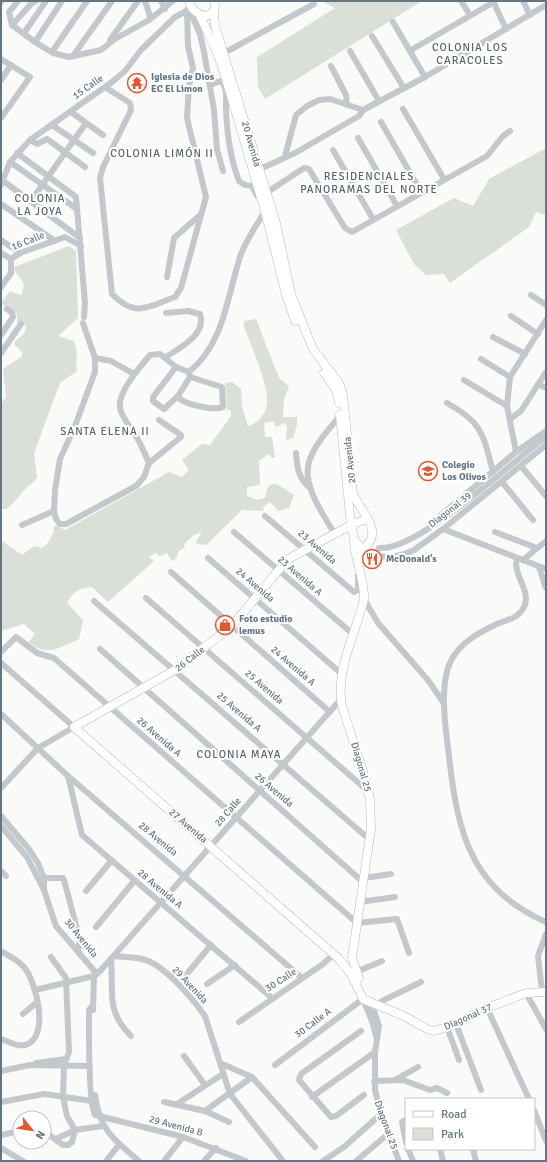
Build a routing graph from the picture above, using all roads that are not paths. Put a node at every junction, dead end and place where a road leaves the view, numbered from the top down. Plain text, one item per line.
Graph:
1 (18, 1) edge
2 (36, 1) edge
3 (46, 1) edge
4 (62, 1) edge
5 (87, 1) edge
6 (112, 1) edge
7 (138, 1) edge
8 (145, 1) edge
9 (161, 1) edge
10 (173, 1) edge
11 (461, 1) edge
12 (523, 1) edge
13 (493, 2) edge
14 (214, 4) edge
15 (314, 4) dead end
16 (546, 6) edge
17 (189, 7) edge
18 (165, 9) junction
19 (470, 14) junction
20 (200, 15) junction
21 (530, 15) junction
22 (149, 20) junction
23 (393, 22) dead end
24 (12, 23) junction
25 (506, 29) junction
26 (24, 33) junction
27 (372, 36) dead end
28 (35, 42) junction
29 (108, 44) junction
30 (411, 50) junction
31 (350, 51) dead end
32 (52, 52) junction
33 (224, 53) junction
34 (73, 56) junction
35 (1, 59) edge
36 (11, 65) junction
37 (331, 66) dead end
38 (425, 77) junction
39 (1, 80) edge
40 (210, 85) junction
41 (105, 87) junction
42 (404, 88) junction
43 (379, 101) junction
44 (347, 105) junction
45 (403, 109) dead end
46 (363, 110) junction
47 (71, 112) junction
48 (1, 118) edge
49 (381, 122) dead end
50 (86, 123) junction
51 (52, 125) junction
52 (510, 131) dead end
53 (103, 136) dead end
54 (358, 138) dead end
55 (30, 140) junction
56 (74, 140) junction
57 (333, 150) dead end
58 (65, 152) junction
59 (17, 153) junction
60 (93, 153) dead end
61 (285, 156) junction
62 (10, 162) junction
63 (85, 167) dead end
64 (258, 170) junction
65 (223, 172) dead end
66 (48, 175) junction
67 (444, 179) junction
68 (2, 182) edge
69 (42, 184) junction
70 (421, 192) junction
71 (263, 194) junction
72 (31, 201) junction
73 (1, 204) edge
74 (397, 206) junction
75 (77, 209) junction
76 (265, 211) junction
77 (201, 214) junction
78 (373, 219) junction
79 (80, 238) junction
80 (1, 240) edge
81 (55, 241) junction
82 (81, 246) junction
83 (1, 253) edge
84 (20, 253) junction
85 (11, 259) junction
86 (167, 277) dead end
87 (1, 287) edge
88 (531, 295) dead end
89 (546, 305) edge
90 (7, 310) dead end
91 (166, 313) dead end
92 (511, 316) dead end
93 (546, 320) edge
94 (21, 324) dead end
95 (1, 334) edge
96 (538, 334) junction
97 (493, 337) dead end
98 (1, 353) edge
99 (525, 354) junction
100 (166, 357) junction
101 (95, 358) junction
102 (481, 359) dead end
103 (176, 367) junction
104 (546, 372) edge
105 (134, 374) junction
106 (189, 374) junction
107 (510, 377) junction
108 (464, 380) dead end
109 (538, 384) junction
110 (546, 388) edge
111 (178, 396) junction
112 (447, 403) dead end
113 (507, 406) junction
114 (340, 416) junction
115 (510, 419) junction
116 (159, 420) dead end
117 (546, 431) edge
118 (546, 437) edge
119 (545, 447) edge
120 (516, 452) junction
121 (296, 453) dead end
122 (149, 463) junction
123 (521, 466) junction
124 (493, 472) junction
125 (502, 482) junction
126 (310, 487) junction
127 (546, 496) edge
128 (54, 511) junction
129 (265, 516) dead end
130 (368, 519) junction
131 (533, 520) dead end
132 (453, 521) junction
133 (22, 524) dead end
134 (351, 525) junction
135 (432, 528) junction
136 (443, 529) junction
137 (234, 532) dead end
138 (495, 532) dead end
139 (334, 533) junction
140 (457, 534) junction
141 (372, 537) junction
142 (354, 539) junction
143 (409, 540) junction
144 (546, 541) edge
145 (396, 545) junction
146 (537, 548) junction
147 (305, 549) junction
148 (363, 550) junction
149 (414, 550) junction
150 (398, 556) junction
151 (208, 558) dead end
152 (517, 558) junction
153 (523, 560) junction
154 (359, 564) junction
155 (538, 567) junction
156 (546, 569) edge
157 (277, 570) junction
158 (171, 572) dead end
159 (546, 588) edge
160 (146, 598) dead end
161 (254, 598) junction
162 (364, 599) junction
163 (94, 601) dead end
164 (232, 626) junction
165 (354, 636) junction
166 (203, 648) junction
167 (100, 650) dead end
168 (1, 652) edge
169 (1, 663) edge
170 (175, 670) junction
171 (342, 674) junction
172 (144, 688) junction
173 (341, 699) junction
174 (443, 702) junction
175 (109, 707) junction
176 (330, 712) junction
177 (1, 714) edge
178 (74, 727) junction
179 (307, 738) junction
180 (38, 748) junction
181 (284, 764) junction
182 (68, 776) junction
183 (1, 788) edge
184 (260, 790) junction
185 (369, 791) junction
186 (1, 816) edge
187 (236, 817) junction
188 (1, 826) edge
189 (369, 839) junction
190 (211, 846) junction
191 (112, 860) junction
192 (391, 874) dead end
193 (185, 875) junction
194 (44, 878) junction
195 (135, 880) junction
196 (364, 880) junction
197 (44, 890) junction
198 (86, 891) dead end
199 (395, 897) dead end
200 (161, 902) junction
201 (360, 902) junction
202 (546, 922) edge
203 (357, 923) junction
204 (96, 927) dead end
205 (546, 934) edge
206 (212, 945) junction
207 (1, 951) edge
208 (78, 951) junction
209 (410, 953) dead end
210 (334, 954) junction
211 (51, 957) dead end
212 (112, 957) junction
213 (382, 961) dead end
214 (349, 964) junction
215 (235, 965) junction
216 (356, 972) junction
217 (95, 975) junction
218 (186, 975) dead end
219 (302, 978) junction
220 (421, 982) dead end
221 (66, 984) junction
222 (207, 984) dead end
223 (35, 990) junction
224 (544, 991) edge
225 (526, 993) junction
226 (272, 998) junction
227 (363, 998) junction
228 (37, 1002) junction
229 (374, 1004) junction
230 (92, 1006) junction
231 (487, 1008) junction
232 (23, 1014) dead end
233 (238, 1022) dead end
234 (456, 1024) junction
235 (447, 1027) junction
236 (546, 1029) edge
237 (361, 1031) dead end
238 (131, 1036) dead end
239 (1, 1039) edge
240 (376, 1042) junction
241 (375, 1052) junction
242 (184, 1056) dead end
243 (66, 1059) junction
244 (459, 1060) dead end
245 (220, 1063) junction
246 (275, 1064) dead end
247 (30, 1065) junction
248 (64, 1066) junction
249 (90, 1066) junction
250 (418, 1067) dead end
251 (1, 1071) edge
252 (224, 1074) junction
253 (252, 1077) junction
254 (395, 1080) junction
255 (374, 1082) junction
256 (205, 1085) junction
257 (481, 1090) dead end
258 (447, 1093) dead end
259 (230, 1094) junction
260 (364, 1094) dead end
261 (63, 1097) junction
262 (312, 1097) junction
263 (529, 1098) edge
264 (92, 1101) junction
265 (1, 1102) edge
266 (164, 1102) dead end
267 (177, 1104) junction
268 (205, 1112) junction
269 (380, 1114) junction
270 (535, 1114) edge
271 (99, 1117) junction
272 (405, 1120) edge
273 (229, 1122) dead end
274 (103, 1126) junction
275 (75, 1130) junction
276 (12, 1133) edge
277 (388, 1134) junction
278 (1, 1135) edge
279 (52, 1136) edge
280 (183, 1137) junction
281 (405, 1137) edge
282 (56, 1139) junction
283 (546, 1141) edge
284 (119, 1145) junction
285 (314, 1146) dead end
286 (394, 1147) junction
287 (1, 1148) edge
288 (216, 1148) junction
289 (405, 1149) edge
290 (408, 1150) edge
291 (440, 1150) edge
292 (473, 1150) edge
293 (239, 1160) edge
294 (398, 1160) edge
295 (23, 1161) edge
296 (106, 1161) edge
297 (139, 1161) edge
298 (164, 1161) edge
299 (204, 1161) edge
300 (246, 1161) edge
301 (283, 1161) edge
302 (323, 1161) edge
303 (356, 1161) edge
304 (413, 1161) edge
305 (443, 1161) edge
306 (476, 1161) edge

1 - 24 street
2 - 24 street
3 - 26 street
4 - 28 street
5 - 32 street
6 - 34 street
7 - 29 street
8 - 22 street
9 - 18 street
10 - 18 street
11 - 19 street
12 - 21 street
13 - 19 street
13 - 25 street
14 - 20 main road
14 - 33 main road, 20 Avenida
15 - 33 street
16 - 21 street
17 - 20 main road
17 - 40 street
17 - 41 street, 15 Calle
17 - 77 street
18 - 22 street
19 - 30 street
20 - 71 main road, 20 Avenida
21 - 25 street
22 - 29 street
23 - 30 street
24 - 26 street
25 - 38 street
26 - 28 street
27 - 42 street
28 - 32 street
29 - 34 street
30 - 38 street
31 - 43 street
32 - 34 street
33 - 64 main road, 20 Avenida
35 - 36 street
36 - 39 street
36 - 48 street
37 - 44 street
38 - 42 street
40 - 65 street
40 - 71 street, 20 Avenida
41 - 47 street, 15 Calle
41 - 77 street
42 - 43 street
43 - 46 street
44 - 46 street
44 - 61 street
45 - 67 street
46 - 61 street
47 - 50 street
47 - 51 street, 15 Calle
49 - 70 street
50 - 53 street
50 - 56 street
51 - 55 street, 15 Calle
51 - 56 street
52 - 67 street
54 - 74 street
55 - 58 street
55 - 59 street, 15 Calle
56 - 58 street
56 - 60 street
57 - 78 street
58 - 63 street
58 - 66 street
59 - 62 street, 15 Calle
59 - 66 street
61 - 64 street
62 - 68 street, 15 Calle
62 - 69 street
64 - 71 main road, 20 Avenida
66 - 69 street
66 - 75 street
67 - 70 street
68 - 72 street
69 - 72 street
69 - 75 street
70 - 74 street
71 - 76 main road, 20 Avenida
71 - 78 street
71 - 130 main road, 20 Avenida
72 - 79 street
73 - 81 street
74 - 78 street
75 - 79 street
76 - 106 street
76 - 114 main road, 20 Avenida
77 - 86 street
79 - 82 street
80 - 84 street
81 - 82 street, 16 Calle
81 - 84 street, 16 Calle
82 - 101 street
83 - 85 street
84 - 85 street, 16 Calle
85 - 87 street, 16 Calle
88 - 89 street
90 - 95 street
91 - 100 street
92 - 96 street
93 - 96 street
94 - 98 street
96 - 99 street
97 - 99 street
99 - 107 street
100 - 103 street
100 - 105 street
101 - 105 street
101 - 128 street
102 - 107 street
103 - 106 street
103 - 111 street
104 - 109 street
105 - 122 street
106 - 111 street
106 - 111 street
107 - 113 street
108 - 113 street
109 - 110 street
109 - 115 street
112 - 124 street
113 - 115 street
114 - 126 street
114 - 134 main road, 20 Avenida
115 - 120 street
116 - 122 street
117 - 120 street
118 - 135 street, Diagonal 39
119 - 123 street, Diagonal 39
120 - 124 street
121 - 126 street
122 - 128 street
123 - 125 street, Diagonal 39
123 - 127 street
124 - 135 street
125 - 131 street
125 - 132 street, Diagonal 39
126 - 139 street
128 - 133 street
129 - 147 street, 23 Avenida
130 - 134 main road, 26 Calle
130 - 141 main road, 20 Avenida
132 - 136 street, Diagonal 39
132 - 140 street
134 - 139 main road, 26 Calle
134 - 142 main road, 20 Avenida
135 - 143 street, Diagonal 39
136 - 140 street
136 - 149 street, Diagonal 39
137 - 157 street, 23 Avenida A
138 - 146 street
139 - 147 main road, 26 Calle
140 - 152 street
141 - 145 street, Diagonal 39
141 - 148 main road
142 - 148 main road, 20 Avenida
142 - 154 main road, Diagonal 25
143 - 145 street, Diagonal 39
143 - 149 street
144 - 146 street
145 - 150 street
146 - 153 street
147 - 154 street, 23 Avenida
147 - 157 main road, 26 Calle
148 - 150 street, Diagonal 39
148 - 154 main road, Diagonal 25
149 - 150 street, Diagonal 39
151 - 161 street, 24 Avenida
152 - 153 street
152 - 174 street
153 - 155 street
154 - 162 main road, Diagonal 25
155 - 156 street
155 - 159 street
157 - 161 main road, 26 Calle
157 - 165 street, 23 Avenida A
158 - 164 street, 24 Avenida A
160 - 166 street, 25 Avenida
161 - 164 main road, 26 Calle
161 - 171 street, 24 Avenida
162 - 165 main road, Diagonal 25
162 - 174 street
163 - 170 street, 25 Avenida A
164 - 166 main road, 26 Calle
164 - 176 street, 24 Avenida A
165 - 171 main road, Diagonal 25
166 - 170 main road, 26 Calle
166 - 179 street, 25 Avenida
167 - 172 street, 26 Avenida
168 - 175 street, 26 Avenida A
169 - 178 street, 27 Avenida
170 - 172 main road, 26 Calle
170 - 181 street, 25 Avenida A
171 - 173 main road, Diagonal 25
172 - 175 main road, 26 Calle
172 - 184 street, 26 Avenida
173 - 176 street, 28 Calle
173 - 185 main road, Diagonal 25
174 - 202 street
175 - 178 main road, 26 Calle
175 - 187 street, 26 Avenida A
176 - 179 street, 28 Calle
177 - 180 street, 28 Avenida
178 - 180 street, 26 Calle
178 - 190 main road, 27 Avenida
179 - 181 street, 28 Calle
179 - 185 street, 25 Avenida
180 - 182 street, 28 Avenida
180 - 183 street, 26 Calle
181 - 184 street, 28 Calle
181 - 189 street, 25 Avenida A
182 - 191 street, 28 Avenida A
182 - 193 street, 28 Avenida
184 - 187 street, 28 Calle
184 - 196 street, 26 Avenida
185 - 189 main road, Diagonal 25
186 - 194 street, 30 Avenida
187 - 190 street, 28 Calle
187 - 203 street, 26 Avenida A
188 - 197 street, 30 Avenida
189 - 196 main road, Diagonal 25
190 - 193 street, 28 Calle
190 - 210 main road, 27 Avenida
191 - 195 street, 28 Avenida A
191 - 198 street
192 - 196 street
193 - 200 street, 28 Calle
193 - 219 street, 28 Avenida
194 - 197 street, 30 Avenida
194 - 208 street
195 - 200 street, 28 Avenida A
195 - 204 street
196 - 201 main road, Diagonal 25
197 - 208 street, 30 Avenida
199 - 201 street
200 - 206 street, 28 Avenida A
200 - 212 street, 28 Calle
201 - 203 main road, Diagonal 25
203 - 209 street
203 - 214 main road, Diagonal 25
205 - 224 street
206 - 215 street, 28 Avenida A
206 - 218 street
207 - 223 street
208 - 217 street, 30 Avenida
210 - 214 main road, 27 Avenida
210 - 219 street, 30 Calle
211 - 221 street
212 - 217 street, 28 Calle
212 - 238 street
212 - 245 street, 29 Avenida
213 - 216 street
214 - 216 main road, Diagonal 25
214 - 227 main road, 27 Avenida
215 - 222 street
215 - 226 street, 28 Avenida A
216 - 229 main road, Diagonal 25
217 - 221 street
217 - 230 street
219 - 226 street, 30 Calle
220 - 229 street
221 - 223 street
221 - 243 street
223 - 228 street
224 - 225 main road, Diagonal 37
225 - 231 main road, Diagonal 37
225 - 236 street
226 - 233 street, 30 Calle
227 - 229 main road, Diagonal 37
227 - 240 street, Diagonal 25
227 - 246 street, 30 Calle A
228 - 232 street
228 - 239 street
229 - 235 main road, Diagonal 37
229 - 240 street, Diagonal 25
230 - 249 street
230 - 271 street
231 - 234 main road, Diagonal 37
231 - 263 street
234 - 235 main road, Diagonal 37
234 - 257 street
235 - 244 street
237 - 262 street
240 - 241 street, Diagonal 25
241 - 255 street, Diagonal 25
241 - 262 street
242 - 256 street
243 - 247 street
243 - 248 street
245 - 252 street, 29 Avenida
245 - 253 street
247 - 248 street
247 - 251 street
248 - 249 street
248 - 261 street
249 - 264 street
250 - 254 street
252 - 256 street
252 - 259 street, 29 Avenida
253 - 259 street
253 - 285 street
254 - 255 street
254 - 258 street
255 - 269 street, Diagonal 25
256 - 267 street
259 - 268 street
259 - 301 street, 29 Avenida
260 - 262 street
261 - 264 street
261 - 265 street
261 - 275 street
264 - 271 street
266 - 267 street
267 - 268 street
268 - 273 street
269 - 277 street, Diagonal 25
269 - 302 street
270 - 283 street
271 - 274 street
271 - 280 street, 29 Avenida B
272 - 281 street
274 - 275 street
274 - 284 street
275 - 282 street
275 - 282 street
276 - 278 street
277 - 286 street, Diagonal 25
277 - 303 street
279 - 282 street
280 - 288 street, 29 Avenida B
280 - 298 street
284 - 296 street
284 - 297 street
286 - 289 street
286 - 294 street, Diagonal 25
287 - 295 street
288 - 293 street, 29 Avenida B
288 - 299 street
290 - 304 street
291 - 305 street
292 - 306 street
293 - 300 street, 29 Avenida B

